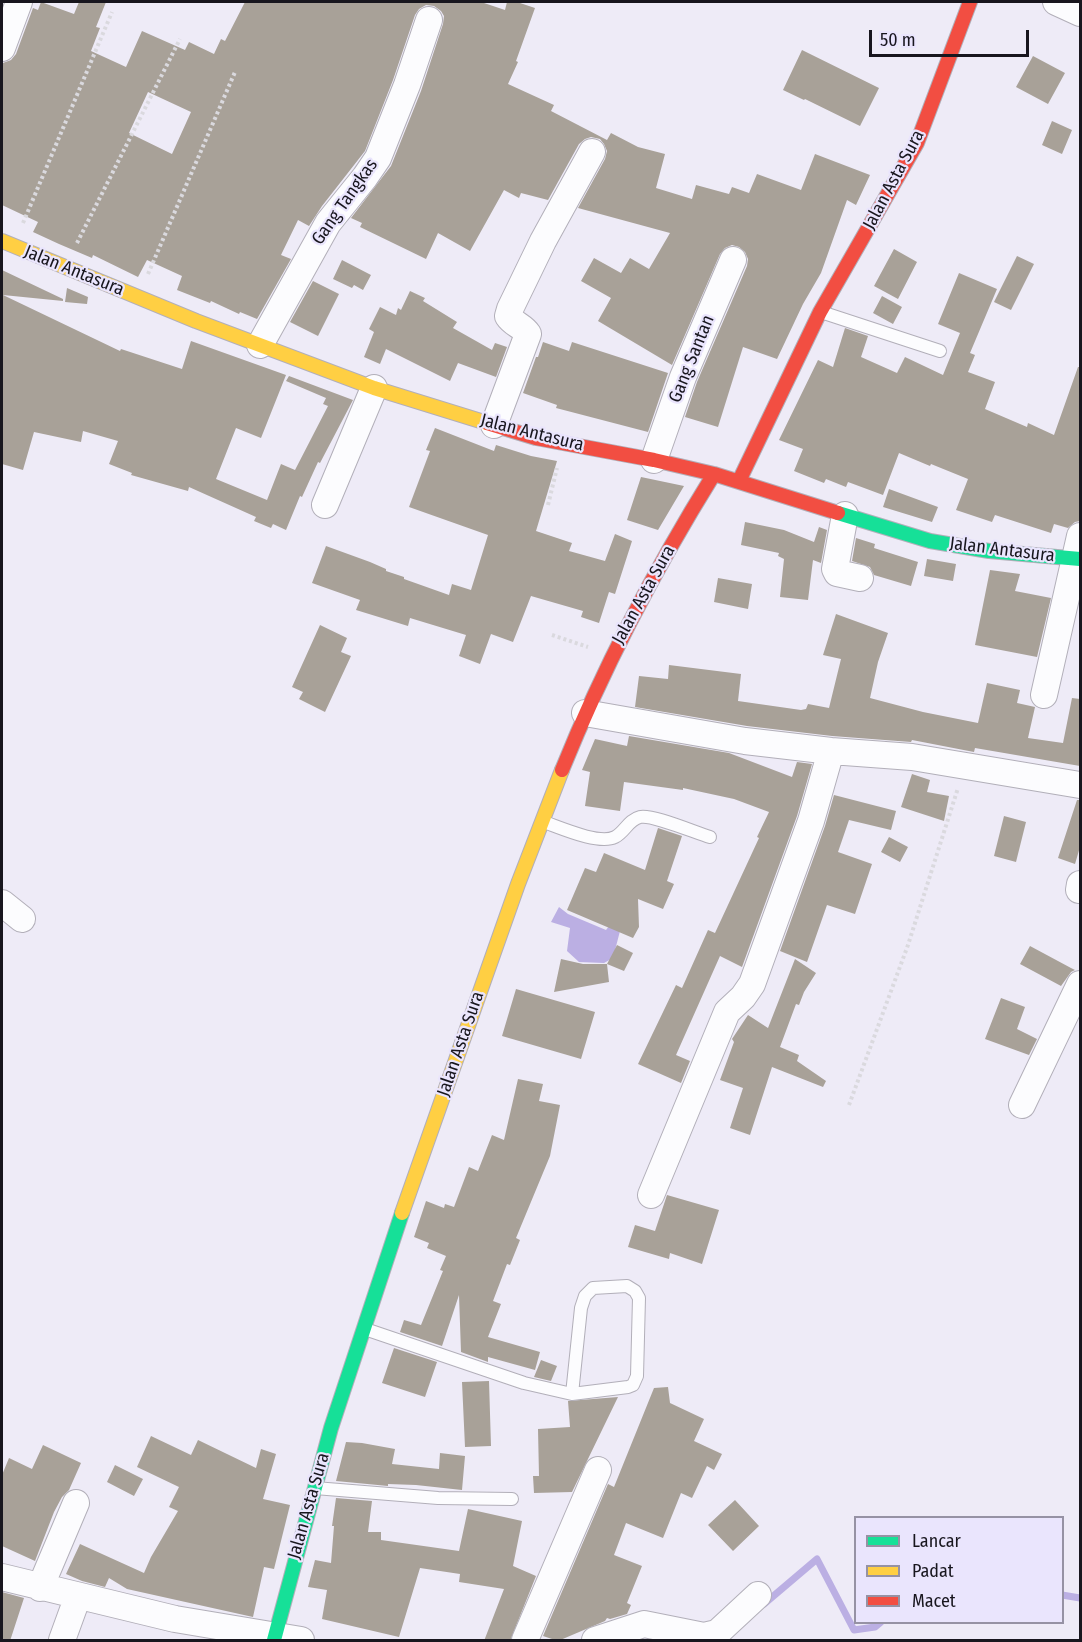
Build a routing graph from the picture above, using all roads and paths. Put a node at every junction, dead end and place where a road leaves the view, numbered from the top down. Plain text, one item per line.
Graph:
1 (19, 2) edge
2 (970, 2) edge
3 (1056, 2) edge
4 (112, 12) dead end
5 (1080, 13) edge
6 (429, 20) dead end
7 (180, 39) dead end
8 (2, 48) edge
9 (236, 72) dead end
10 (592, 152) dead end
11 (8, 243) edge
12 (733, 260) dead end
13 (64, 268) junction
14 (138, 297) junction
15 (820, 312) junction
16 (260, 345) junction
17 (940, 351) dead end
18 (374, 388) junction
19 (494, 425) junction
20 (563, 444) junction
21 (654, 460) junction
22 (714, 474) junction
23 (739, 481) junction
24 (325, 505) dead end
25 (548, 505) dead end
26 (845, 515) junction
27 (1078, 551) edge
28 (860, 578) dead end
29 (552, 635) dead end
30 (611, 656) junction
31 (1044, 695) dead end
32 (585, 713) junction
33 (831, 751) junction
34 (964, 767) junction
35 (1080, 785) edge
36 (543, 822) junction
37 (710, 837) dead end
38 (2, 903) edge
39 (22, 919) dead end
40 (1080, 984) edge
41 (849, 1105) dead end
42 (1022, 1105) dead end
43 (651, 1195) dead end
44 (363, 1329) junction
45 (573, 1394) junction
46 (598, 1470) dead end
47 (314, 1488) junction
48 (512, 1499) dead end
49 (76, 1503) dead end
50 (2, 1577) edge
51 (40, 1588) junction
52 (758, 1595) dead end
53 (78, 1596) junction
54 (275, 1639) edge
55 (62, 1641) edge
56 (301, 1641) edge
57 (525, 1641) edge
58 (595, 1641) edge

1 - 8 street
2 - 15 street, Jalan Asta Sura
3 - 5 street
4 - 11 path
6 - 16 street, Gang Tangkas
7 - 13 path
9 - 14 path
10 - 19 street
11 - 13 street, Jalan Antasura
12 - 21 street, Gang Santan
13 - 14 street, Jalan Antasura
14 - 16 street, Jalan Antasura
15 - 17 lane
15 - 23 street, Jalan Asta Sura
16 - 18 street, Jalan Antasura
18 - 19 street, Jalan Antasura
18 - 24 street
19 - 20 street, Jalan Antasura
20 - 21 street, Jalan Antasura
20 - 25 path
21 - 22 street, Jalan Antasura
22 - 23 street, Jalan Antasura
22 - 30 street, Jalan Asta Sura
23 - 26 street, Jalan Antasura
26 - 27 street, Jalan Antasura
26 - 28 street
27 - 31 street
29 - 30 path
30 - 32 street, Jalan Asta Sura
32 - 33 street
32 - 36 street, Jalan Asta Sura
33 - 34 street
33 - 43 street
34 - 35 street
34 - 41 path
36 - 37 lane
36 - 44 street, Jalan Asta Sura
38 - 39 street
40 - 42 street
44 - 45 lane
44 - 47 street, Jalan Asta Sura
45 - 45 lane
46 - 57 street
47 - 48 lane
47 - 54 street, Jalan Asta Sura
49 - 51 street
50 - 51 street
51 - 53 street
52 - 58 street
53 - 54 street
53 - 55 street
54 - 56 street

